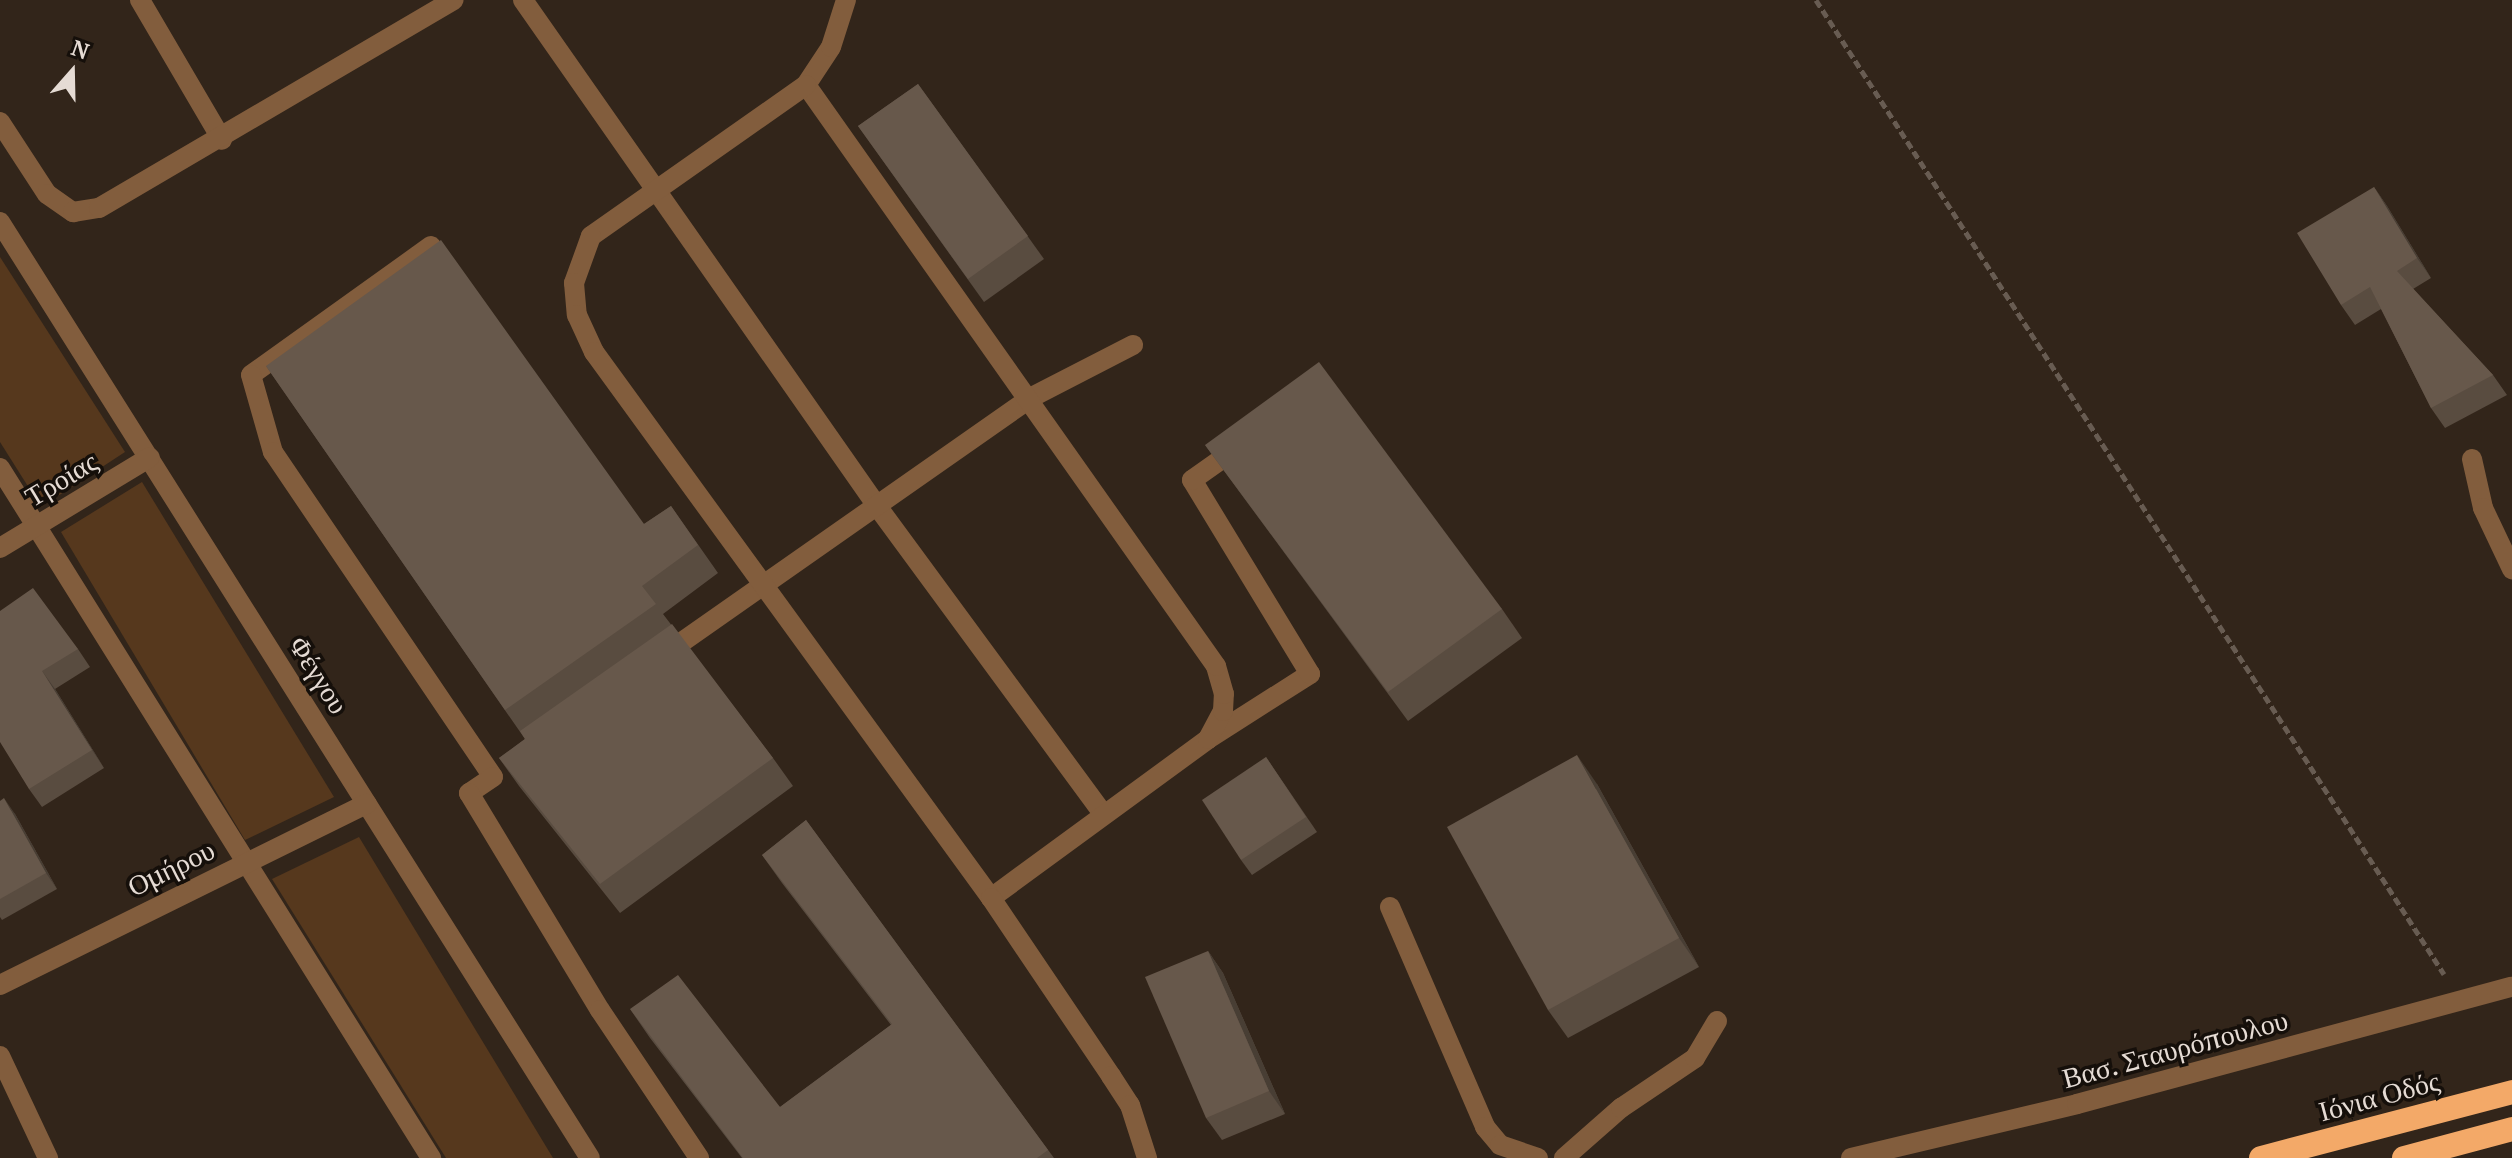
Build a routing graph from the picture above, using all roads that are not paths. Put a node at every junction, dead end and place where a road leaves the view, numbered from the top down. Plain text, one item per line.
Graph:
1 (140, 0) edge
2 (454, 0) edge
3 (523, 0) edge
4 (846, 0) edge
5 (806, 85) junction
6 (0, 122) edge
7 (222, 140) junction
8 (652, 190) junction
9 (0, 222) edge
10 (431, 246) edge
11 (1133, 345) dead end
12 (1030, 398) junction
13 (1226, 456) edge
14 (150, 457) junction
15 (2472, 459) dead end
16 (0, 468) edge
17 (877, 506) junction
18 (36, 526) junction
19 (0, 548) edge
20 (2512, 569) edge
21 (762, 585) junction
22 (647, 667) edge
23 (1208, 739) junction
24 (367, 804) junction
25 (1104, 815) junction
26 (244, 864) junction
27 (991, 898) junction
28 (1390, 907) dead end
29 (0, 985) edge
30 (2512, 987) edge
31 (1717, 1021) dead end
32 (0, 1056) edge
33 (2512, 1092) edge
34 (2512, 1129) edge
35 (48, 1158) edge
36 (431, 1158) edge
37 (590, 1158) edge
38 (699, 1158) edge
39 (1147, 1158) edge
40 (1538, 1158) edge
41 (1564, 1158) edge
42 (1851, 1158) edge
43 (2261, 1158) edge
44 (2404, 1158) edge

1 - 7 street
2 - 7 street
3 - 8 street
4 - 5 street
5 - 8 street
5 - 12 street
6 - 7 street
8 - 17 street
8 - 21 street
9 - 14 street, Φέγγου
10 - 38 street
11 - 12 street
12 - 17 street
12 - 23 street
13 - 23 street
14 - 18 street, Τροίας
14 - 24 street, Φέγγου
15 - 20 street
16 - 18 street
17 - 21 street
17 - 25 street
18 - 19 street, Τροίας
18 - 26 street
21 - 22 street
21 - 27 street
23 - 25 street
24 - 26 street, Ομήρου
24 - 37 street, Φέγγου
25 - 27 street
26 - 29 street, Ομήρου
26 - 36 street
27 - 39 street
28 - 40 street
30 - 42 street, Βασ. Σταυρόπουλου
31 - 41 street
32 - 35 street
33 - 43 highway, Ιόνια Οδός
34 - 44 highway

